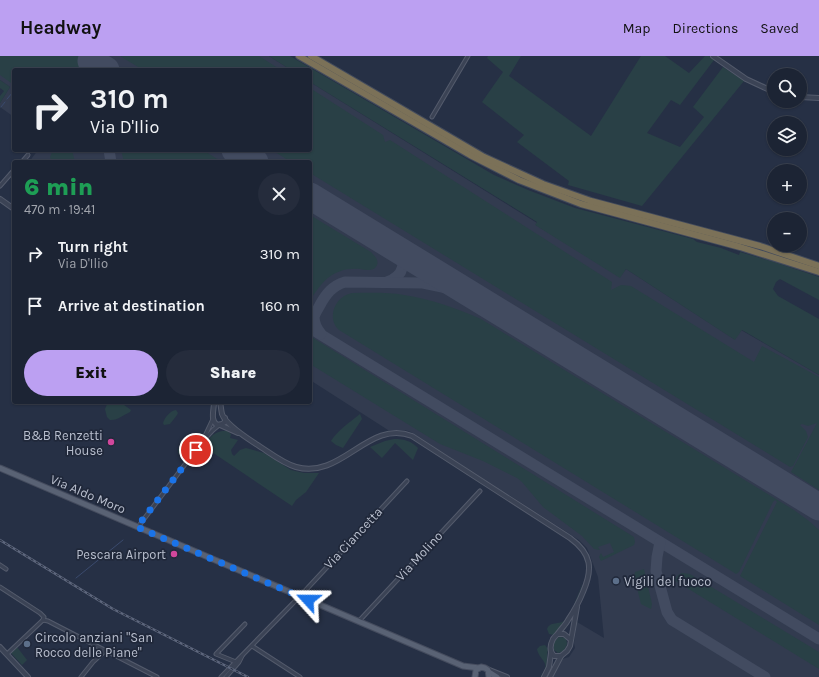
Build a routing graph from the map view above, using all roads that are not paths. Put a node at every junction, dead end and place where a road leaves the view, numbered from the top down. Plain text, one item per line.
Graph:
1 (299, 56) edge
2 (311, 56) edge
3 (468, 56) edge
4 (714, 56) edge
5 (767, 89) edge
6 (807, 97) edge
7 (819, 98) edge
8 (432, 117) dead end
9 (28, 155) dead end
10 (24, 160) edge
11 (12, 172) edge
12 (0, 186) edge
13 (0, 199) edge
14 (12, 208) edge
15 (819, 266) edge
16 (819, 272) edge
17 (214, 404) edge
18 (221, 404) edge
19 (224, 416) junction
20 (213, 418) junction
21 (220, 425) junction
22 (244, 436) junction
23 (201, 443) junction
24 (0, 468) edge
25 (407, 481) dead end
26 (480, 491) dead end
27 (137, 527) junction
28 (0, 565) edge
29 (6, 569) dead end
30 (0, 587) edge
31 (300, 596) junction
32 (576, 606) junction
33 (43, 620) junction
34 (359, 621) junction
35 (245, 624) dead end
36 (558, 634) junction
37 (570, 639) junction
38 (0, 646) edge
39 (252, 646) junction
40 (105, 651) junction
41 (551, 652) junction
42 (7, 654) junction
43 (242, 656) junction
44 (561, 656) junction
45 (236, 662) junction
46 (463, 666) junction
47 (479, 668) junction
48 (488, 673) edge
49 (475, 676) edge
50 (28, 677) edge
51 (81, 677) edge
52 (157, 677) edge
53 (221, 677) edge
54 (226, 677) edge
55 (300, 677) edge
56 (497, 677) edge
57 (507, 677) edge
58 (544, 677) edge
59 (550, 677) edge

1 - 16 highway
2 - 15 highway
3 - 8 street
4 - 5 street
6 - 7 street
9 - 10 street
11 - 12 street
13 - 14 street
17 - 20 street
18 - 19 street
19 - 20 street
19 - 21 street
19 - 22 street
20 - 21 street
20 - 23 street
21 - 22 street
21 - 23 street
22 - 32 street
23 - 27 street
24 - 27 main road, Via Aldo Moro
25 - 31 street, Via Ciancetta
26 - 34 street, Via Molino
27 - 31 main road, Via Aldo Moro
28 - 29 street
30 - 33 street
31 - 34 main road, Via Aldo Moro
31 - 39 street, Via Ciancetta
32 - 36 street
32 - 37 street
33 - 40 street
33 - 42 street
34 - 46 main road, Via Aldo Moro
35 - 45 street
36 - 37 street
36 - 41 street
37 - 44 street
38 - 42 street
39 - 43 street, Via Ciancetta
39 - 55 street
40 - 51 street
40 - 52 street
41 - 44 street
41 - 58 street
42 - 50 street
43 - 45 street
43 - 54 street
44 - 59 street
45 - 53 street
46 - 47 main road
46 - 49 main road
47 - 48 main road
47 - 49 main road
48 - 56 main road
48 - 57 street

